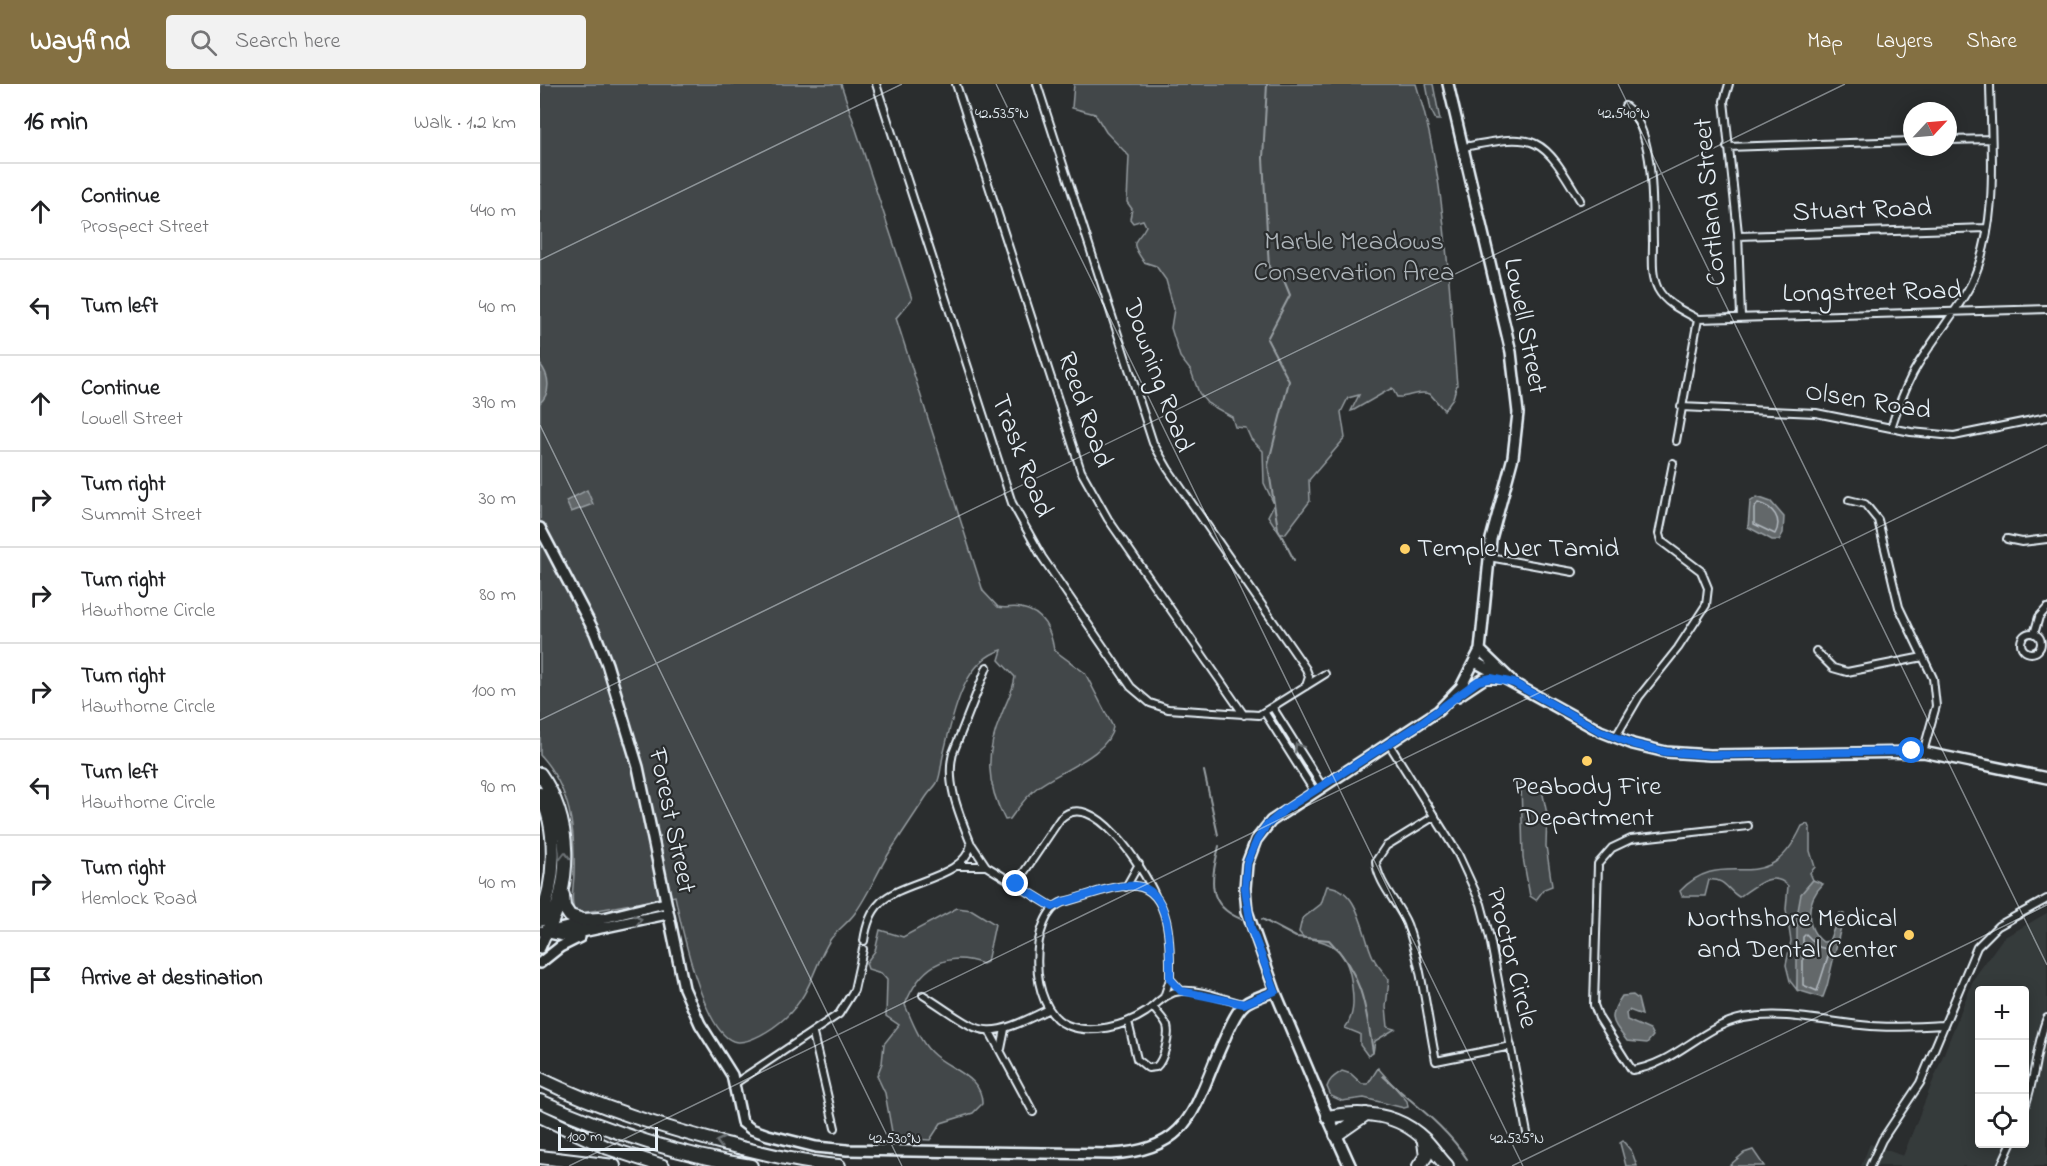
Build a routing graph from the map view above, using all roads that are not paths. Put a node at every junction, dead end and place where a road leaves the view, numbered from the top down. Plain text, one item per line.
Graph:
1 (876, 84) edge
2 (956, 84) edge
3 (1037, 84) edge
4 (1448, 84) edge
5 (1729, 84) edge
6 (1990, 84) edge
7 (1625, 106) dead end
8 (1991, 139) junction
9 (1957, 140) edge
10 (1903, 141) edge
11 (1464, 147) junction
12 (1727, 147) junction
13 (1580, 200) dead end
14 (1987, 228) junction
15 (1738, 236) junction
16 (2047, 309) edge
17 (1952, 312) junction
18 (1741, 317) junction
19 (1698, 320) junction
20 (1681, 407) junction
21 (2047, 417) edge
22 (1891, 428) junction
23 (1676, 441) dead end
24 (1672, 462) dead end
25 (1849, 500) dead end
26 (540, 528) edge
27 (2007, 539) dead end
28 (2047, 539) edge
29 (1489, 557) junction
30 (1573, 572) dead end
31 (2047, 608) edge
32 (2034, 634) dead end
33 (1480, 650) junction
34 (1816, 651) dead end
35 (1923, 657) junction
36 (1475, 662) junction
37 (987, 667) dead end
38 (1325, 674) dead end
39 (1500, 678) junction
40 (1514, 683) junction
41 (1305, 686) junction
42 (1449, 702) junction
43 (1273, 708) junction
44 (1265, 713) junction
45 (1244, 715) junction
46 (1615, 738) junction
47 (1389, 744) junction
48 (1923, 752) junction
49 (540, 774) edge
50 (2047, 778) edge
51 (1318, 788) junction
52 (540, 794) edge
53 (1435, 816) junction
54 (1748, 826) dead end
55 (971, 844) junction
56 (1139, 864) junction
57 (957, 866) junction
58 (986, 866) junction
59 (563, 882) junction
60 (1016, 884) junction
61 (1126, 886) junction
62 (2047, 898) edge
63 (1158, 902) junction
64 (665, 903) junction
65 (1053, 907) junction
66 (667, 914) junction
67 (540, 920) edge
68 (603, 923) junction
69 (543, 932) edge
70 (864, 941) dead end
71 (540, 948) edge
72 (863, 949) dead end
73 (540, 963) edge
74 (1170, 979) junction
75 (1181, 991) junction
76 (1275, 991) junction
77 (923, 995) dead end
78 (1164, 997) junction
79 (1244, 1004) junction
80 (1153, 1007) junction
81 (1047, 1010) junction
82 (2047, 1018) edge
83 (1128, 1022) junction
84 (1944, 1025) junction
85 (1005, 1029) junction
86 (990, 1032) junction
87 (813, 1034) junction
88 (1511, 1046) junction
89 (1002, 1050) junction
90 (540, 1079) edge
91 (734, 1084) junction
92 (2029, 1095) edge
93 (540, 1101) edge
94 (1034, 1112) dead end
95 (1366, 1114) junction
96 (540, 1116) edge
97 (1328, 1117) junction
98 (836, 1128) dead end
99 (1527, 1133) dead end
100 (1336, 1135) junction
101 (1422, 1138) junction
102 (2009, 1148) edge
103 (540, 1156) edge
104 (614, 1166) edge
105 (663, 1166) edge
106 (751, 1166) edge
107 (839, 1166) edge
108 (1350, 1166) edge
109 (1419, 1166) edge
110 (1446, 1166) edge
111 (1870, 1166) edge
112 (2001, 1166) edge

1 - 45 street, Trask Road
2 - 45 street, Reed Road
3 - 41 street, Downing Road
4 - 11 street, Lowell Street
5 - 12 street, Cortland Street
6 - 8 street
7 - 19 street
8 - 9 street
8 - 14 street
10 - 12 street
11 - 13 street
11 - 29 street, Lowell Street
12 - 15 street, Cortland Street
14 - 15 street, Stuart Road
14 - 17 street
15 - 18 street, Cortland Street
16 - 17 street, Longstreet Road
17 - 18 street, Longstreet Road
17 - 22 street
18 - 19 street, Longstreet Road
19 - 20 street
20 - 22 street, Olsen Road
20 - 23 street
21 - 22 street, Olsen Road
24 - 46 street
25 - 35 street
26 - 64 street, Forest Street
27 - 28 street
29 - 30 street
29 - 33 street, Lowell Street
31 - 32 street
33 - 36 street, Lowell Street
33 - 40 street
34 - 35 street
35 - 48 street
36 - 39 street
36 - 42 street, Lowell Street
37 - 55 street
38 - 41 street, Trask Road
39 - 40 street
39 - 42 street
40 - 46 street
41 - 43 street, Trask Road
42 - 47 street, Lowell Street
43 - 44 street, Trask Road
51 -> 43 street
44 - 45 street, Trask Road
44 - 51 street
46 - 48 street
47 - 51 street, Lowell Street
47 - 53 street, Proctor Circle
48 - 50 street
59 -> 49 highway
51 - 76 street, Lowell Street
52 - 67 highway
53 - 88 street, Proctor Circle
53 - 88 street, Proctor Circle
54 - 84 street
55 - 57 street
55 - 58 street
56 - 60 street
56 - 61 street
56 - 63 street
57 - 58 street
57 - 70 street
58 - 60 street
59 - 68 highway
59 - 69 highway
60 - 65 street
61 - 63 street
61 - 65 street
62 - 84 street
63 - 74 street
64 - 66 street, Forest Street
64 - 68 street
65 - 81 street
68 -> 66 street
66 - 91 street, Forest Street
68 - 69 street
68 - 73 street
69 - 71 street
72 - 87 street
74 - 75 street
74 - 78 street
75 - 78 street
75 - 79 street
76 - 79 street
76 - 97 street, Lowell Street
77 - 86 street
78 - 80 street
79 - 91 street, Forest Street
80 - 83 street
80 - 83 street
81 - 83 street
81 - 85 street
82 - 92 street
84 - 111 street
85 - 86 street
85 - 89 street
86 - 89 street
87 - 91 street
87 - 98 street
88 - 99 street, Proctor Circle
89 - 94 street
107 -> 90 highway
93 - 106 highway
95 - 97 highway
95 - 100 highway
95 - 101 highway
96 - 105 highway
97 - 100 main road, Lowell Street
100 - 108 main road, Lowell Street
101 - 109 highway
101 - 110 highway
102 - 112 street
103 - 104 highway

